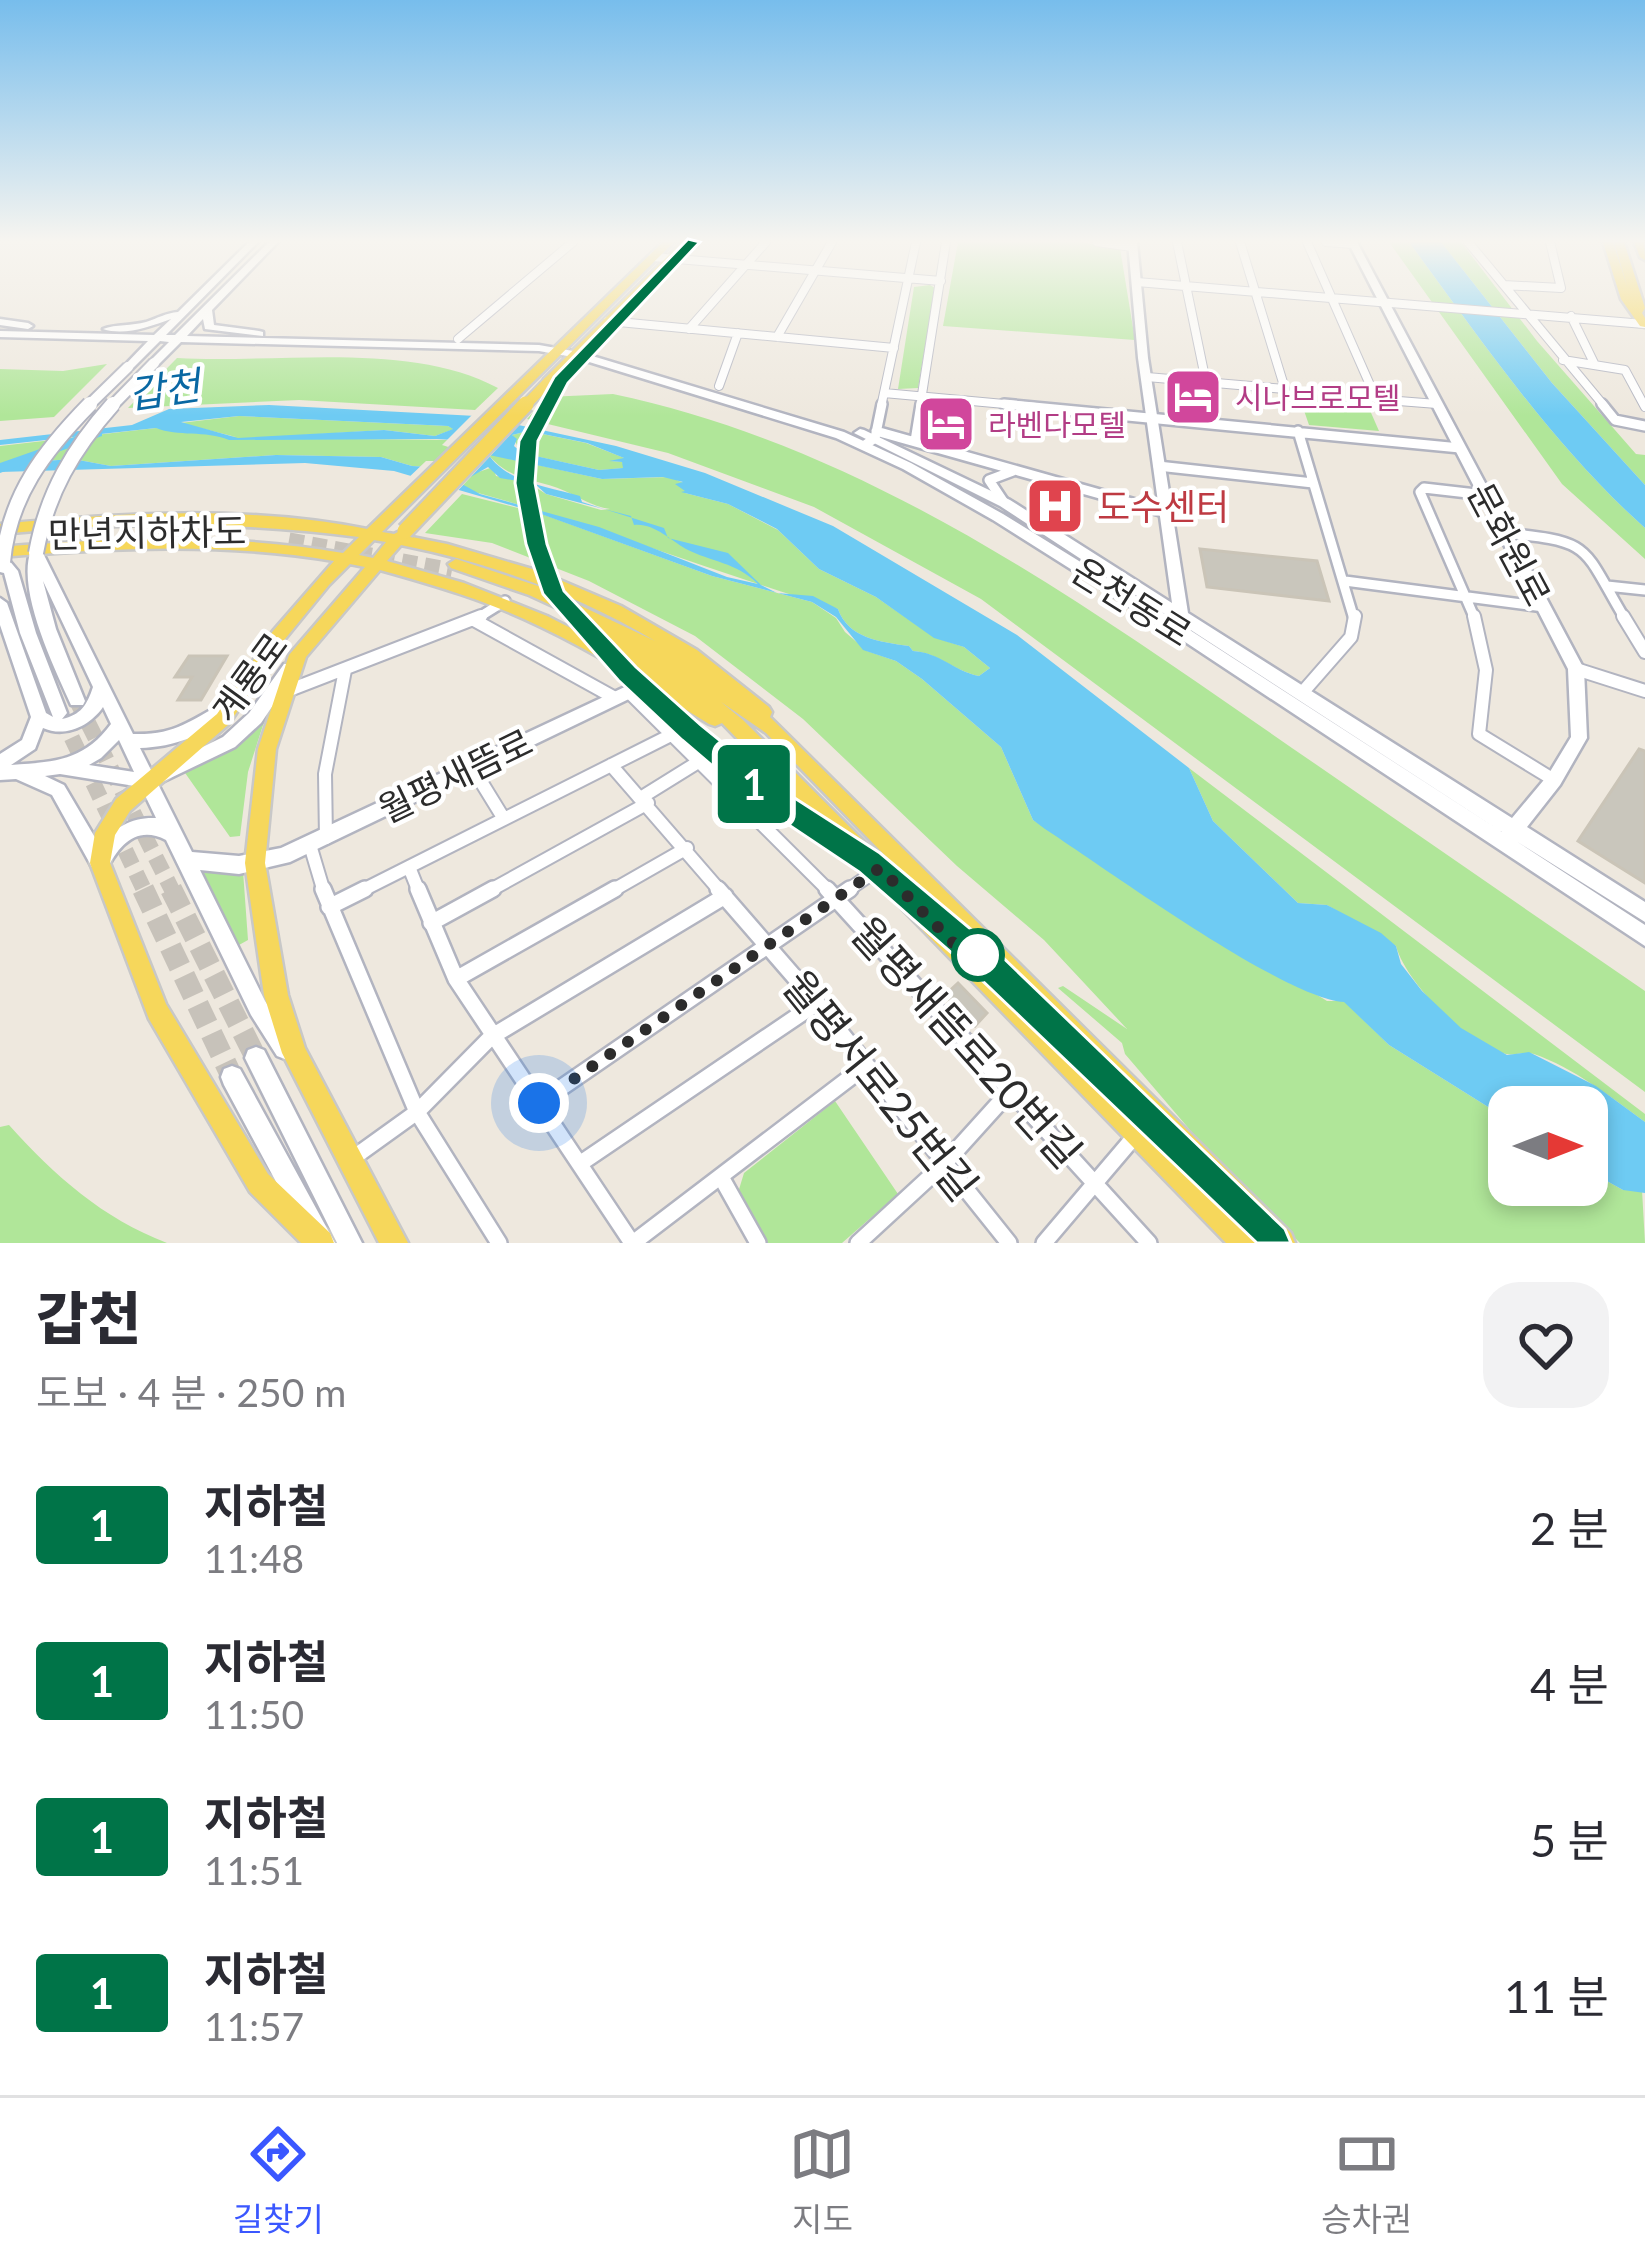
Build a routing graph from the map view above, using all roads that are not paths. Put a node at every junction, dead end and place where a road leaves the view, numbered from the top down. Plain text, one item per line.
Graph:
1 (196, 300) edge
2 (218, 300) edge
3 (504, 300) edge
4 (614, 300) edge
5 (629, 300) edge
6 (715, 300) edge
7 (799, 300) edge
8 (903, 300) edge
9 (937, 300) edge
10 (1139, 300) edge
11 (1189, 300) edge
12 (1259, 300) edge
13 (1330, 300) edge
14 (1361, 300) edge
15 (1516, 300) edge
16 (1627, 300) edge
17 (1383, 302) junction
18 (187, 309) junction
19 (209, 309) junction
20 (1526, 312) junction
21 (1570, 316) junction
22 (608, 321) junction
23 (0, 322) edge
24 (1644, 326) edge
25 (689, 329) junction
26 (738, 333) junction
27 (0, 334) edge
28 (104, 334) junction
29 (260, 334) junction
30 (160, 335) junction
31 (182, 336) junction
32 (777, 337) junction
33 (458, 339) junction
34 (224, 342) junction
35 (893, 348) junction
36 (568, 350) junction
37 (1564, 361) junction
38 (154, 363) junction
39 (1594, 363) junction
40 (128, 367) junction
41 (1147, 377) junction
42 (1206, 382) junction
43 (719, 386) junction
44 (884, 394) junction
45 (923, 398) junction
46 (1437, 404) junction
47 (1645, 408) edge
48 (1153, 416) junction
49 (1645, 426) edge
50 (1298, 431) junction
51 (872, 438) junction
52 (915, 441) junction
53 (1460, 448) junction
54 (1158, 466) junction
55 (1021, 471) junction
56 (1313, 483) junction
57 (1485, 495) junction
58 (1005, 503) junction
59 (1164, 512) junction
60 (376, 530) junction
61 (1505, 533) junction
62 (289, 535) junction
63 (0, 536) edge
64 (400, 536) junction
65 (36, 553) junction
66 (347, 557) junction
67 (1, 560) edge
68 (375, 562) junction
69 (453, 567) junction
70 (1345, 581) junction
71 (1606, 586) junction
72 (1645, 590) edge
73 (1469, 597) junction
74 (505, 601) junction
75 (0, 603) edge
76 (1544, 607) junction
77 (475, 620) junction
78 (1175, 620) junction
79 (1645, 652) edge
80 (298, 656) junction
81 (1576, 669) junction
82 (345, 670) junction
83 (652, 681) junction
84 (100, 690) junction
85 (1645, 691) edge
86 (284, 692) junction
87 (242, 693) junction
88 (1302, 693) junction
89 (622, 695) junction
90 (77, 701) tunnel mouth
91 (59, 712) tunnel mouth
92 (39, 717) junction
93 (123, 734) junction
94 (671, 735) junction
95 (765, 754) junction
96 (700, 761) junction
97 (610, 765) junction
98 (472, 767) junction
99 (63, 768) junction
100 (5, 769) edge
101 (1554, 780) junction
102 (146, 782) junction
103 (645, 800) junction
104 (504, 819) junction
105 (176, 837) junction
106 (1509, 837) junction
107 (318, 842) junction
108 (687, 848) junction
109 (103, 858) junction
110 (188, 860) junction
111 (255, 863) junction
112 (410, 867) junction
113 (880, 868) junction
114 (725, 896) junction
115 (836, 898) junction
116 (329, 907) junction
117 (1645, 913) edge
118 (431, 923) junction
119 (1645, 936) edge
120 (769, 947) junction
121 (456, 979) junction
122 (817, 1003) junction
123 (491, 1037) junction
124 (256, 1058) tunnel mouth
125 (864, 1067) junction
126 (232, 1077) tunnel mouth
127 (306, 1077) junction
128 (1010, 1091) junction
129 (539, 1103) junction
130 (417, 1112) junction
131 (1138, 1133) junction
132 (352, 1158) junction
133 (581, 1163) junction
134 (945, 1163) junction
135 (721, 1177) junction
136 (1095, 1182) junction
137 (322, 1243) edge
138 (350, 1243) edge
139 (394, 1243) edge
140 (499, 1243) edge
141 (633, 1243) edge
142 (758, 1243) edge
143 (858, 1243) edge
144 (1009, 1243) edge
145 (1044, 1243) edge
146 (1149, 1243) edge
147 (1245, 1243) edge
148 (1281, 1243) edge

1 - 18 street
2 - 19 street
3 - 33 street
4 - 36 main road, 계룡로
5 - 22 main road, 계룡로
6 - 25 street
7 - 32 street
8 - 35 street
9 - 45 street
10 - 41 street
11 - 42 street
12 - 42 street
13 - 46 street
14 - 17 street
15 - 20 street
16 - 24 main road
17 - 20 street
17 - 46 street, 문화원로
18 - 28 street
18 - 30 street
19 - 29 street
19 - 31 street
20 - 21 street
20 - 37 street
21 - 24 street
21 - 39 street
22 - 25 street
22 - 36 main road, 계룡로
23 - 28 street
25 - 26 street
26 - 32 street
26 - 43 street
27 - 28 street
28 - 30 street
28 - 40 street
29 - 31 street
29 - 33 street
30 - 31 street
30 - 40 street
31 - 34 street
31 - 38 street
32 - 35 street
33 - 36 street
34 - 36 street
34 - 38 street
35 - 44 street
36 - 43 street, 온천동로
36 - 51 street, 온천동로
36 - 60 main road, 계룡로
36 - 64 main road, 계룡로, bridge
37 - 39 street
37 - 49 street
38 - 65 street, bridge
39 - 47 street
40 - 67 street, bridge
41 - 42 street
41 - 48 street
43 - 51 street, 온천동로
44 - 45 street
44 - 51 street
45 - 48 street
45 - 52 street
46 - 53 street, 문화원로
48 - 50 street
48 - 54 street
50 - 53 street
50 - 56 street
51 - 52 street
51 - 58 street, 온천동로
51 - 78 street, 온천동로
52 - 55 street
53 - 57 street, 문화원로
54 - 56 street
54 - 59 street
55 - 58 street
55 - 59 street
56 - 70 street
57 - 61 street, 문화원로
57 - 73 street
58 - 78 street, 온천동로
59 - 78 street
60 - 62 main road
60 - 64 main road
60 - 66 main road, 계룡로
61 - 71 street
61 - 76 street, 문화원로
62 - 63 main road, 만년지하차도
62 - 66 main road
62 - 67 main road
64 - 68 main road, 계룡로
64 - 69 main road
65 - 84 street
65 - 90 street
66 - 68 main road
66 - 69 main road
66 - 87 main road, 계룡로
67 - 91 street
68 - 69 main road
68 - 80 main road, 계룡로
69 - 74 main road
69 - 95 main road
69 - 148 main road
70 - 73 street
70 - 88 street
71 - 72 street
71 - 79 street
73 - 76 street
73 - 101 street
74 - 77 street
74 - 83 main road
75 - 92 street
76 - 81 street, 문화원로
77 - 82 street
77 - 89 street, 월평새뜸로20번길
78 - 88 street, 온천동로
78 - 106 street, 온천동로
80 - 86 main road, 계룡로
80 - 102 street
81 - 85 street
81 - 101 street, 문화원로
82 - 86 street
82 - 107 street
83 - 89 street, 월평새뜸로
83 - 95 main road
84 - 92 street
84 - 93 street
86 - 111 main road, 계룡로
87 - 93 street
87 - 102 main road, 계룡로
88 - 106 street, 온천동로
89 - 94 street, 월평새뜸로20번길
89 - 98 street, 월평새뜸로
92 - 100 street
93 - 99 street
93 - 102 street
94 - 96 street, 월평새뜸로20번길
94 - 97 street
95 - 113 main road
96 - 103 street
96 - 115 street, 월평새뜸로20번길
97 - 103 street, 월평서로25번길
97 - 104 street
98 - 104 street
98 - 107 street, 월평새뜸로
99 - 100 street
99 - 102 street
100 - 109 street
101 - 106 street, 문화원로
102 - 105 street
102 - 109 main road, 계룡로
103 - 108 street, 월평서로25번길
103 - 118 street
104 - 112 street
105 - 109 street
105 - 110 street
106 - 117 street, 온천동로
106 - 119 street, 온천동로
107 - 111 street, 월평새뜸로
107 - 116 street
108 - 114 street, 월평서로25번길
108 - 121 street
109 - 137 main road
110 - 111 street, 월평새뜸로
110 - 127 street
111 - 127 main road, 계룡로
112 - 116 street
112 - 118 street
113 - 115 street
113 - 131 main road
114 - 120 street, 월평서로25번길
114 - 123 street
115 - 120 street
115 - 128 street, 월평새뜸로20번길
116 - 130 street
118 - 121 street
120 - 122 street, 월평서로25번길
120 - 129 street
121 - 123 street
122 - 125 street, 월평서로25번길
122 - 133 street
123 - 129 street
123 - 130 street
124 - 138 street
125 - 134 street, 월평서로25번길
125 - 135 street
126 - 137 street
127 - 132 main road, 계룡로
128 - 134 street
128 - 136 street, 월평새뜸로20번길
129 - 133 street
130 - 132 street
130 - 140 street
131 - 136 street
131 - 147 main road
132 - 139 main road, 계룡로
133 - 141 street
134 - 143 street
134 - 144 street, 월평서로25번길
135 - 141 street
135 - 142 street
136 - 145 street
136 - 146 street, 월평새뜸로20번길

